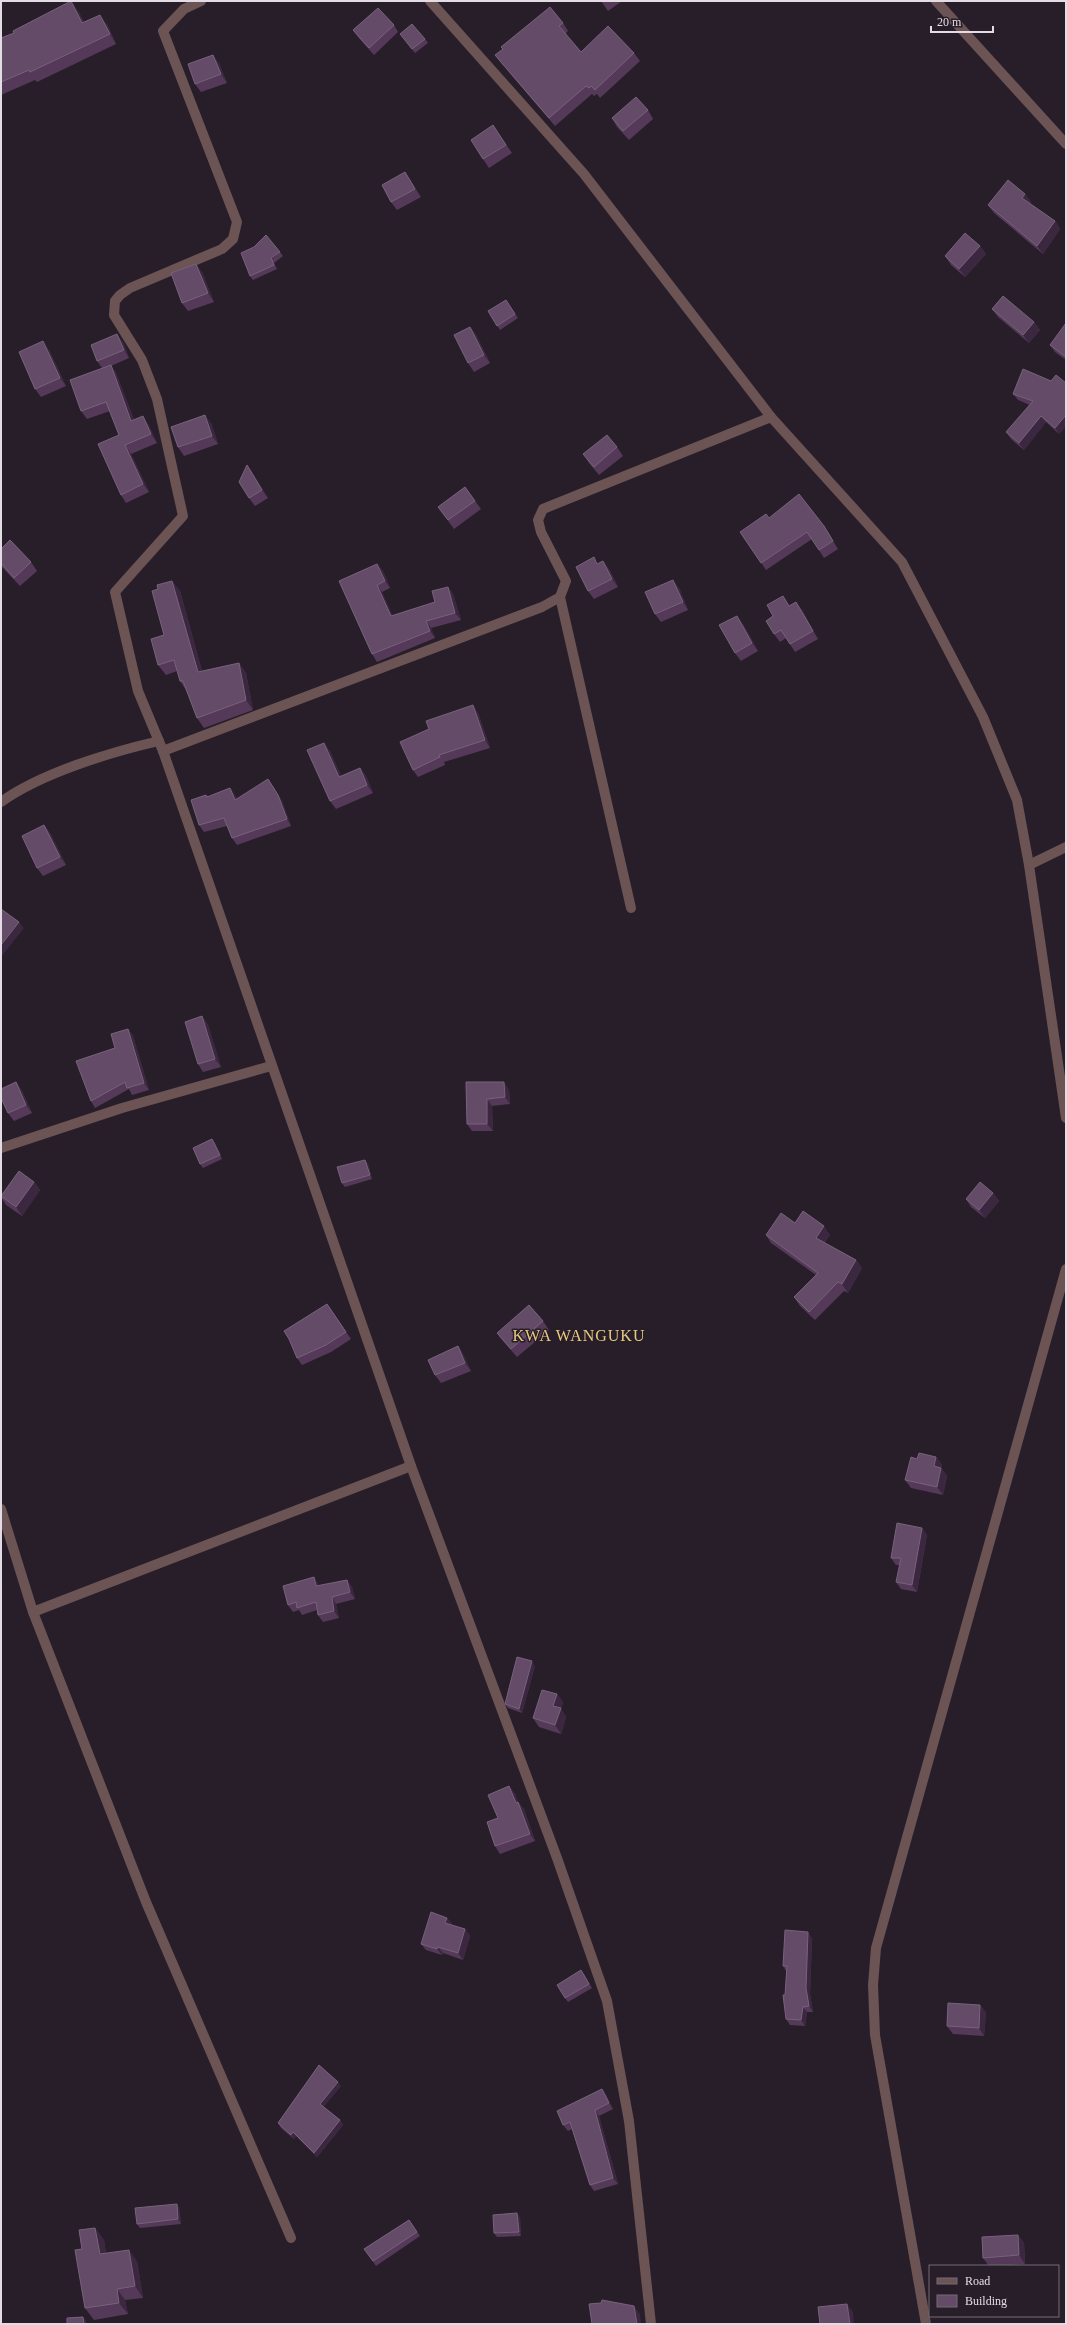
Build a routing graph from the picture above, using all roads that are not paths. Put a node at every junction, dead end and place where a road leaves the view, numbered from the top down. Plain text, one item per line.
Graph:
1 (201, 1) edge
2 (430, 1) edge
3 (936, 1) edge
4 (1066, 144) edge
5 (771, 417) junction
6 (560, 596) junction
7 (159, 741) junction
8 (163, 751) junction
9 (1, 802) edge
10 (1066, 847) edge
11 (1029, 865) junction
12 (631, 908) dead end
13 (271, 1066) junction
14 (1066, 1118) edge
15 (1, 1148) edge
16 (1066, 1269) edge
17 (412, 1466) junction
18 (1, 1509) edge
19 (33, 1612) junction
20 (291, 2238) dead end
21 (651, 2324) edge
22 (926, 2324) edge

1 - 7 street
2 - 5 street
3 - 4 street
5 - 6 street
5 - 11 street
6 - 8 street
6 - 12 street
7 - 8 street
7 - 9 street
8 - 13 street
10 - 11 street
11 - 14 street
13 - 15 street
13 - 17 street
16 - 22 street
17 - 19 street
17 - 21 street
18 - 19 street
19 - 20 street

